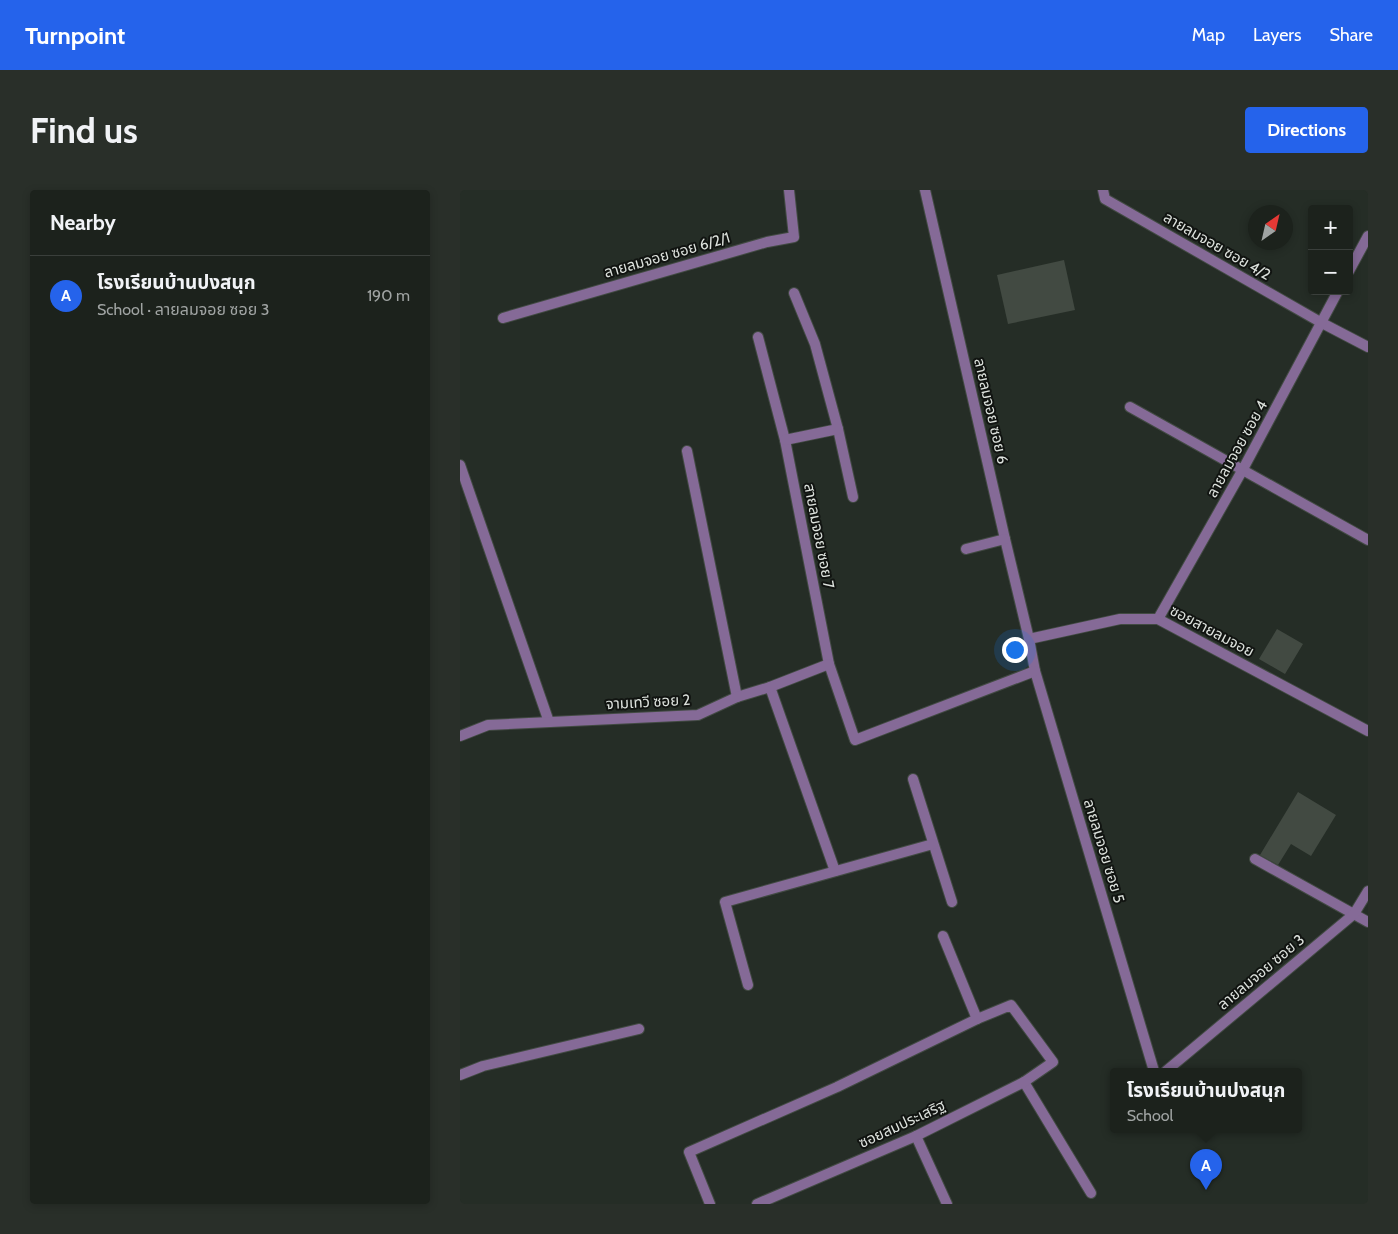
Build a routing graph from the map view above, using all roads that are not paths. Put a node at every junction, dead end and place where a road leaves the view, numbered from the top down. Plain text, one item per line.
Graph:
1 (789, 190) edge
2 (925, 190) edge
3 (1103, 190) edge
4 (1368, 236) edge
5 (1353, 264) edge
6 (794, 293) dead end
7 (1336, 295) edge
8 (503, 318) dead end
9 (1322, 323) junction
10 (758, 337) dead end
11 (1368, 347) edge
12 (1130, 407) dead end
13 (838, 429) junction
14 (785, 440) junction
15 (687, 451) dead end
16 (460, 465) edge
17 (1242, 471) junction
18 (853, 496) dead end
19 (1005, 539) junction
20 (1368, 540) edge
21 (966, 548) dead end
22 (1158, 619) junction
23 (1029, 639) junction
24 (829, 664) junction
25 (1035, 671) junction
26 (770, 687) junction
27 (737, 697) junction
28 (549, 722) junction
29 (1368, 731) edge
30 (460, 736) edge
31 (913, 779) dead end
32 (934, 844) junction
33 (1255, 859) dead end
34 (835, 871) junction
35 (1368, 890) edge
36 (952, 902) dead end
37 (1354, 914) junction
38 (1368, 922) edge
39 (943, 936) dead end
40 (748, 985) dead end
41 (977, 1020) junction
42 (639, 1028) dead end
43 (1153, 1068) edge
44 (1170, 1068) edge
45 (460, 1075) edge
46 (1024, 1082) junction
47 (916, 1136) junction
48 (1091, 1193) dead end
49 (710, 1204) edge
50 (757, 1204) edge
51 (947, 1204) edge

1 - 8 street, ลายลมจอย ซอย 6/2/1
2 - 19 street, ลายลมจอย ซอย 6
3 - 9 street, ลายลมจอย ซอย 4/2
4 - 5 street
6 - 13 street
7 - 9 street, ลายลมจอย ซอย 4
9 - 11 street, ลายลมจอย ซอย 4/2
9 - 17 street, ลายลมจอย ซอย 4
10 - 14 street, สายลมจอย ซอย 7
12 - 17 street
13 - 14 street
13 - 18 street
14 - 24 street, สายลมจอย ซอย 7
15 - 27 street
16 - 28 street
17 - 20 street
17 - 22 street, ลายลมจอย ซอย 4
19 - 21 street
19 - 23 street, ลายลมจอย ซอย 6
22 - 23 street, ซอยสายลมจอย
22 - 29 street, ซอยสายลมจอย
23 - 25 street, ลายลมจอย ซอย 5
24 - 25 street, สายลมจอย ซอย 7
24 - 26 street, จามเทวี ซอย 2
25 - 43 street, ลายลมจอย ซอย 5
26 - 27 street, จามเทวี ซอย 2
26 - 34 street
27 - 28 street, จามเทวี ซอย 2
28 - 30 street, จามเทวี ซอย 2
31 - 32 street
32 - 34 street
32 - 36 street
33 - 37 street
34 - 40 street
35 - 37 street, ลายลมจอย ซอย 3
37 - 38 street
37 - 44 street, ลายลมจอย ซอย 3
39 - 41 street
41 - 46 street, ซอยสมประเสริฐ
41 - 49 street
42 - 45 street
46 - 47 street, ซอยสมประเสริฐ
46 - 48 street
47 - 50 street, ซอยสมประเสริฐ
47 - 51 street

